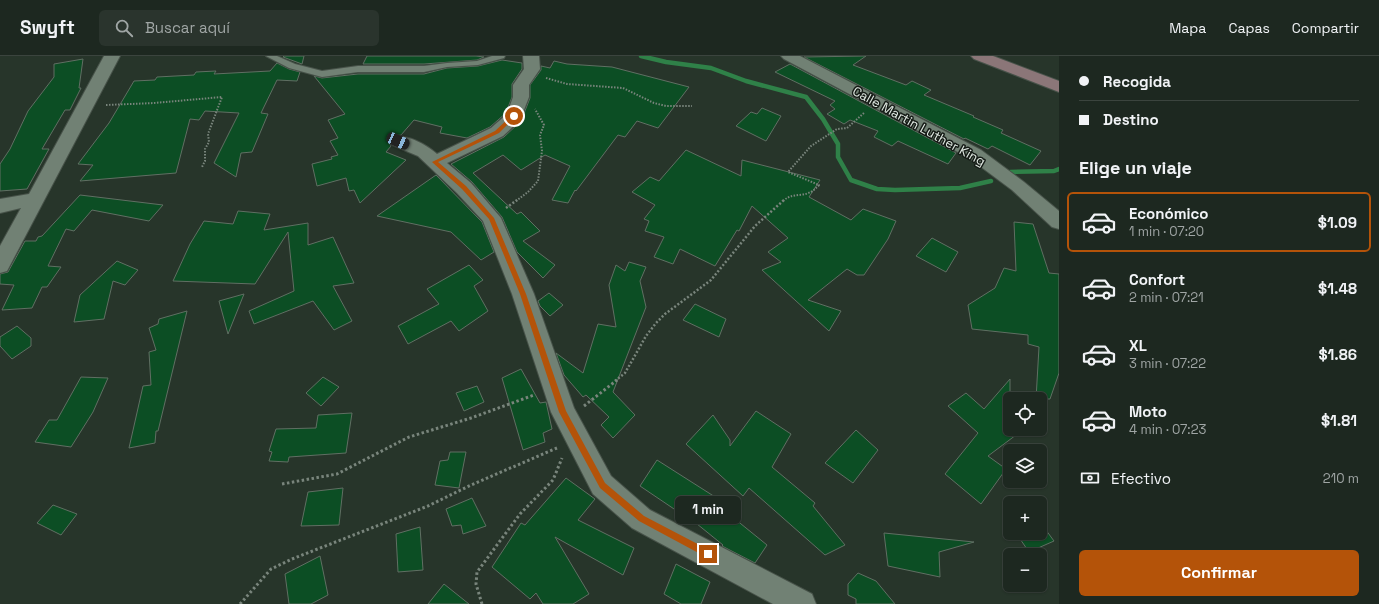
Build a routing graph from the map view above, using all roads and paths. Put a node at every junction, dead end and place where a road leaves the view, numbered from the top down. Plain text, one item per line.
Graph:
1 (112, 56) edge
2 (270, 56) edge
3 (501, 56) edge
4 (529, 56) edge
5 (789, 56) edge
6 (980, 56) edge
7 (1008, 56) edge
8 (1059, 75) edge
9 (521, 85) junction
10 (1059, 87) edge
11 (877, 102) junction
12 (85, 106) junction
13 (692, 106) dead end
14 (398, 141) dead end
15 (435, 162) junction
16 (202, 167) dead end
17 (35, 199) junction
18 (0, 206) edge
19 (491, 218) junction
20 (1059, 222) edge
21 (0, 265) edge
22 (554, 387) junction
23 (570, 433) junction
24 (282, 484) dead end
25 (240, 604) edge
26 (482, 604) edge
27 (802, 604) edge

1 - 12 street
2 - 3 lane
4 - 9 street
4 - 13 path
5 - 11 street, Calle Martin Luther King
6 - 10 main road
7 - 8 main road
9 - 15 street
9 - 19 path
11 - 20 street, Calle Martin Luther King
11 - 23 path
12 - 16 path
12 - 17 street
14 - 15 street
15 - 19 street
17 - 18 street
17 - 21 street
19 - 22 street
22 - 23 street
22 - 24 path
23 - 25 path
23 - 26 path
23 - 27 street

